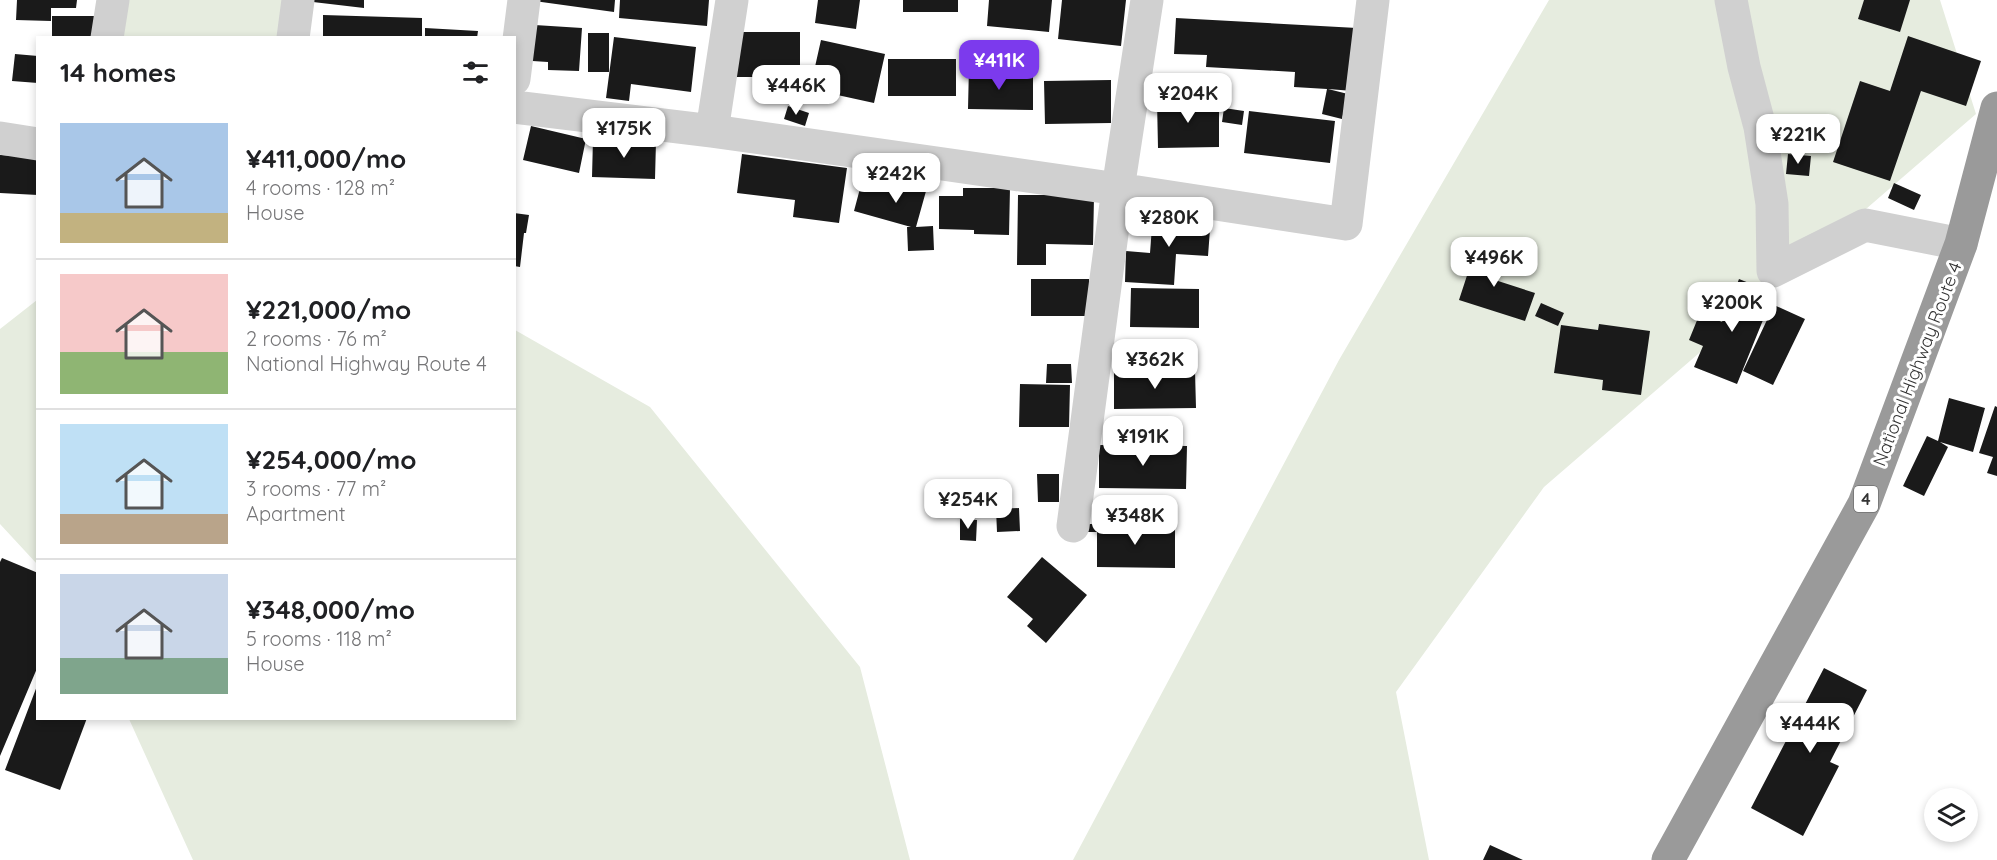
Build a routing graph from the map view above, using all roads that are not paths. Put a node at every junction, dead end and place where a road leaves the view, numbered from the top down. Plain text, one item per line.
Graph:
1 (113, 0) edge
2 (298, 0) edge
3 (524, 0) edge
4 (732, 0) edge
5 (1147, 0) edge
6 (1372, 0) edge
7 (1731, 0) edge
8 (107, 36) edge
9 (293, 36) edge
10 (516, 63) edge
11 (516, 107) edge
12 (1997, 108) edge
13 (712, 131) junction
14 (0, 138) edge
15 (36, 144) edge
16 (1118, 189) junction
17 (1961, 244) junction
18 (1073, 526) dead end
19 (1668, 860) edge

1 - 8 street
2 - 9 street
3 - 10 street
4 - 13 street
5 - 16 street
6 - 16 street
7 - 17 street
11 - 13 street
12 - 17 highway, National Highway Route 4 / 4
13 - 16 street
14 - 15 street
16 - 18 street
17 - 19 highway, National Highway Route 4 / 4

